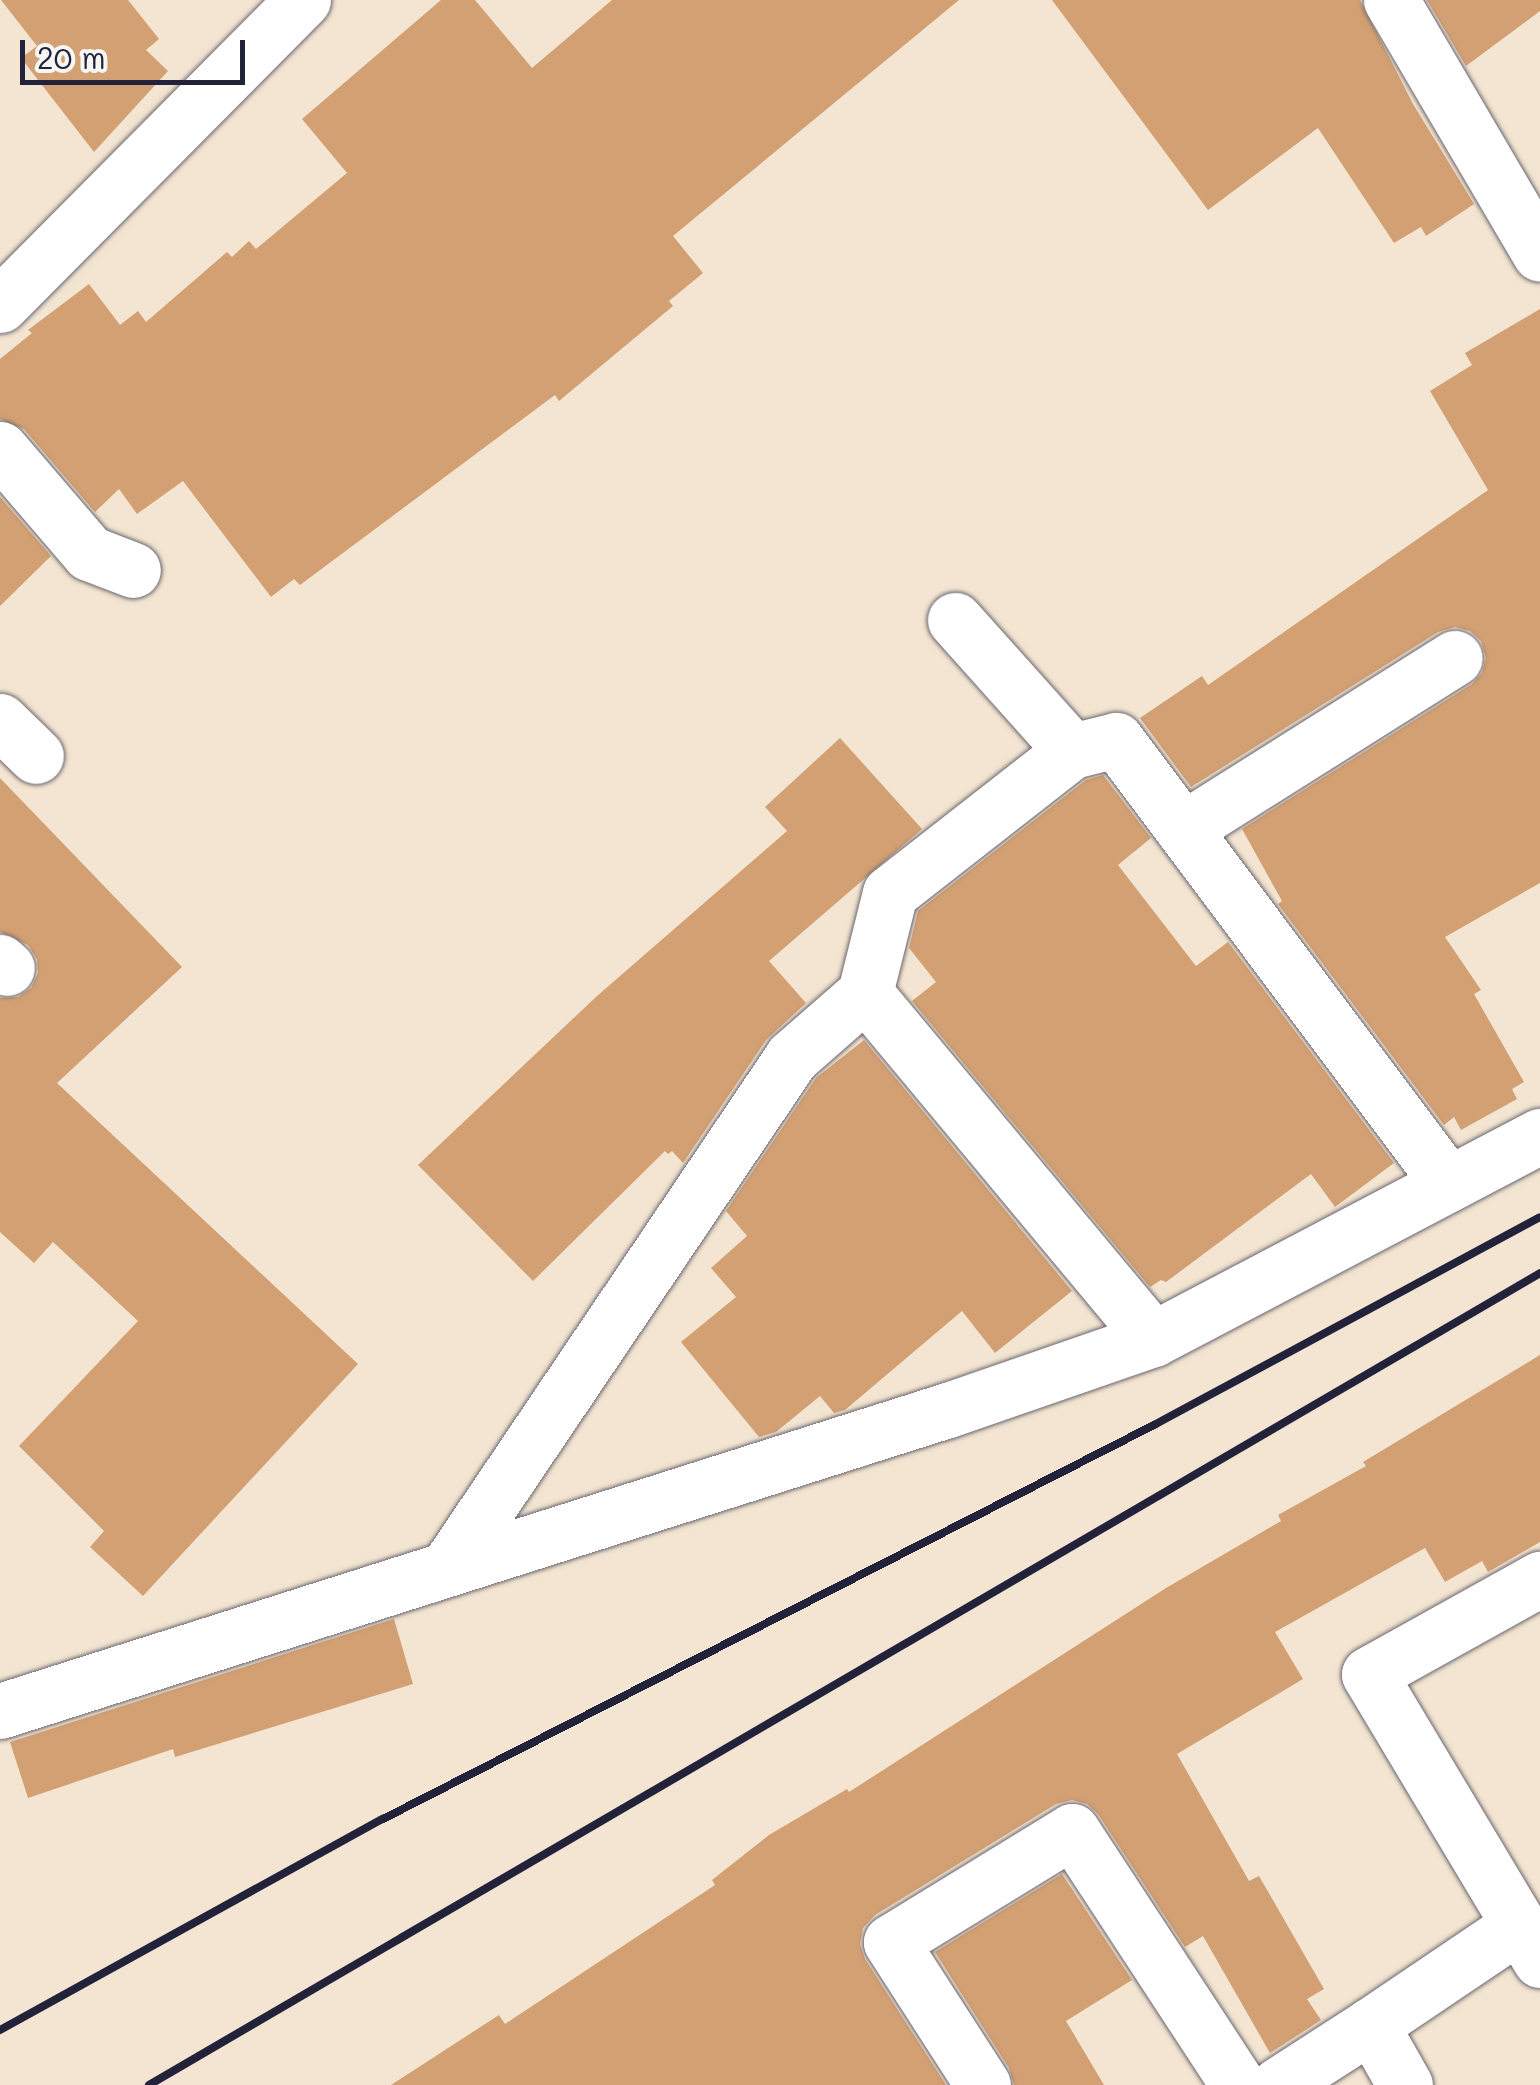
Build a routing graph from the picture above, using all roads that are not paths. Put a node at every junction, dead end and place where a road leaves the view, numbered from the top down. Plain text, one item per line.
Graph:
1 (303, 0) edge
2 (1391, 0) edge
3 (1540, 254) edge
4 (0, 305) edge
5 (0, 449) edge
6 (134, 570) dead end
7 (955, 620) dead end
8 (1455, 658) dead end
9 (1072, 750) junction
10 (1183, 830) junction
11 (866, 993) junction
12 (1540, 1136) edge
13 (1448, 1183) junction
14 (1154, 1339) junction
15 (448, 1567) junction
16 (1540, 1580) edge
17 (0, 1711) edge
18 (1529, 1943) edge
19 (1370, 2025) junction
20 (982, 2085) edge
21 (1238, 2085) edge
22 (1278, 2085) edge
23 (1405, 2085) edge

1 - 4 street
2 - 3 street
5 - 6 street
7 - 9 street
8 - 10 street
9 - 10 street
9 - 11 street
10 - 13 street
11 - 14 street
11 - 15 street
12 - 13 street
13 - 14 street
14 - 15 street
15 - 17 street
16 - 18 street
18 - 19 street
19 - 22 street
19 - 23 street
20 - 21 street

